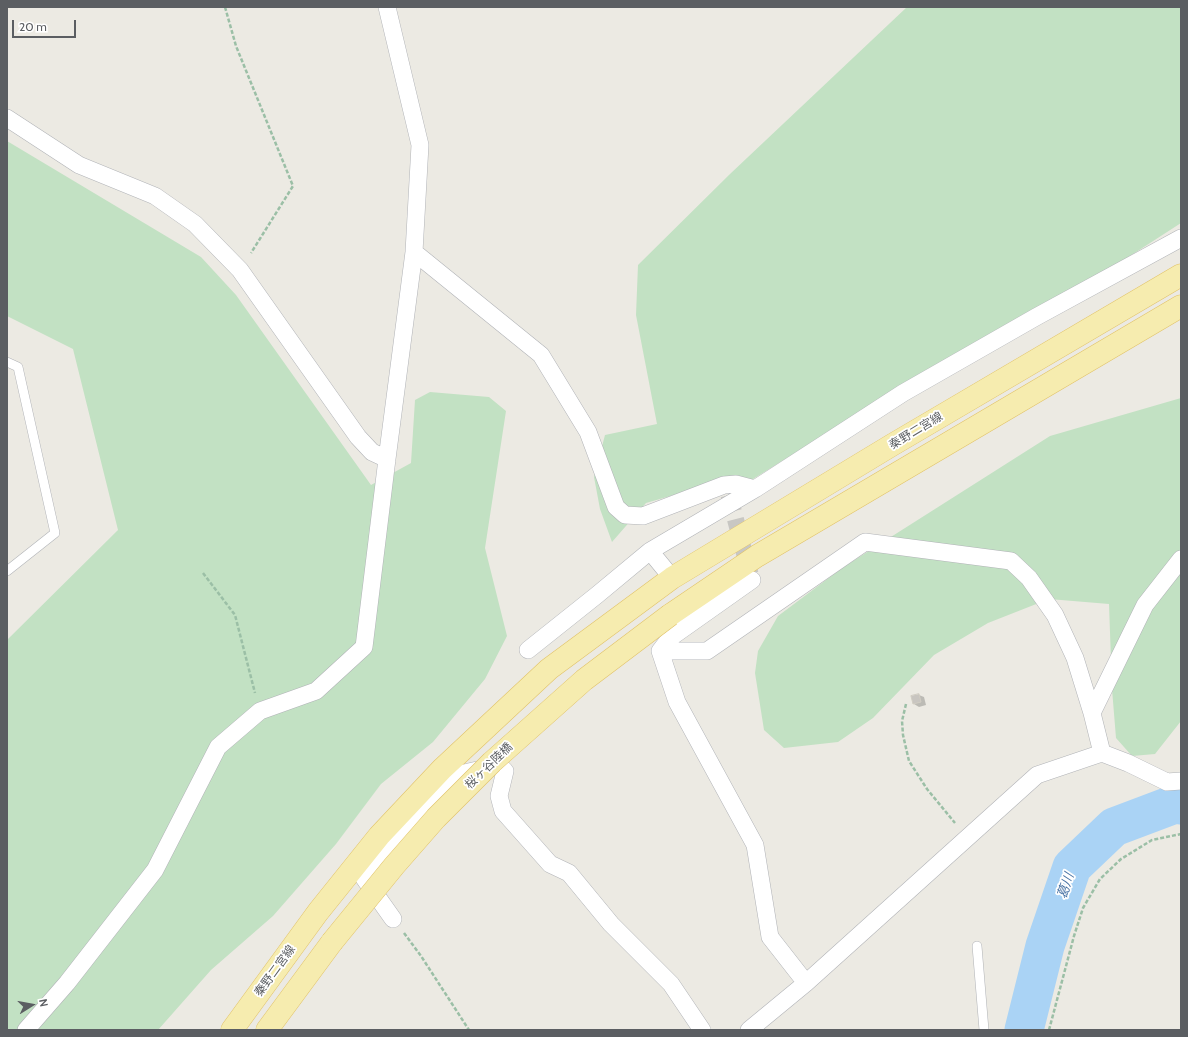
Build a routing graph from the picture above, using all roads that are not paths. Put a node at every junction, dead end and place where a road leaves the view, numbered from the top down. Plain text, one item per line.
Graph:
1 (387, 7) edge
2 (7, 118) edge
3 (1181, 238) edge
4 (414, 252) junction
5 (1181, 275) edge
6 (1181, 306) edge
7 (7, 362) edge
8 (18, 367) junction
9 (7, 369) edge
10 (386, 459) junction
11 (755, 489) junction
12 (650, 550) junction
13 (1181, 559) edge
14 (7, 571) edge
15 (672, 578) junction
16 (752, 580) dead end
17 (528, 650) dead end
18 (660, 651) junction
19 (1092, 713) junction
20 (1102, 753) junction
21 (1181, 781) edge
22 (392, 919) dead end
23 (976, 946) dead end
24 (806, 984) junction
25 (26, 1030) edge
26 (232, 1030) edge
27 (267, 1030) edge
28 (702, 1030) edge
29 (749, 1030) edge
30 (984, 1030) edge

1 - 4 street
2 - 10 street
3 - 11 street
4 - 10 street
4 - 11 street
5 - 15 main road, 秦野二宮線
6 - 27 main road, 桜ヶ谷陸橋, bridge
7 - 8 lane
8 - 9 lane
8 - 14 lane
10 - 25 street
11 - 12 street
12 - 15 street
12 - 17 street
13 - 19 street
15 - 26 main road, 秦野二宮線
16 - 18 street
18 - 19 street
18 - 24 street
19 - 20 street
20 - 21 street
20 - 24 street
22 - 28 street
23 - 30 lane
24 - 29 street

